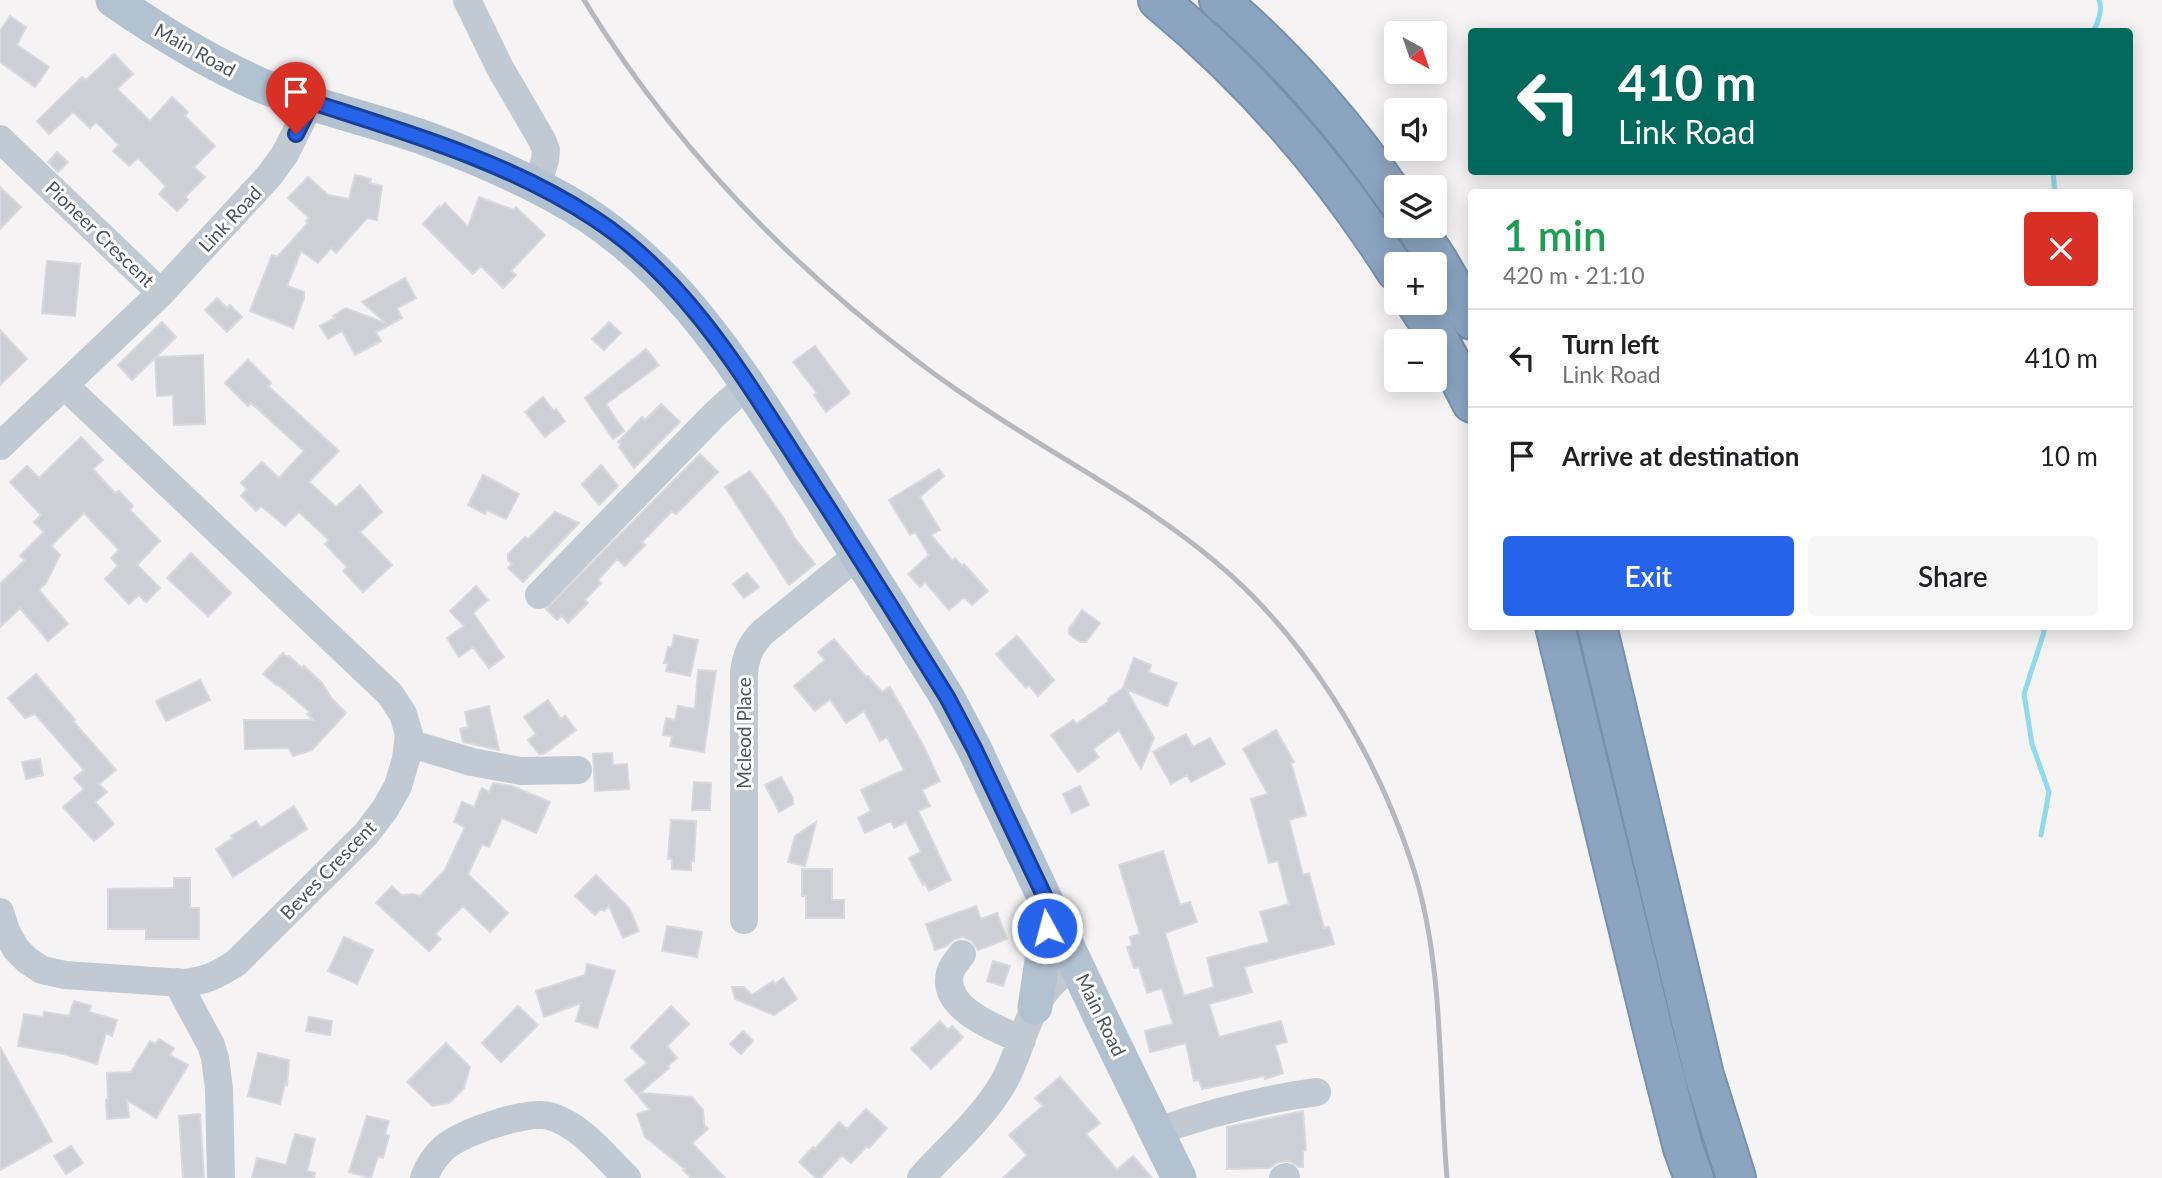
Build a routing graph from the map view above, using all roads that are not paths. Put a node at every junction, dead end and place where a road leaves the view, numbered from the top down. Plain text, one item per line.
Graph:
1 (113, 0) edge
2 (467, 0) edge
3 (1158, 0) edge
4 (1219, 0) edge
5 (312, 102) junction
6 (0, 139) edge
7 (1384, 183) edge
8 (537, 186) junction
9 (1423, 238) edge
10 (1384, 254) edge
11 (161, 293) junction
12 (1468, 313) edge
13 (1424, 315) edge
14 (748, 384) junction
15 (65, 386) junction
16 (1468, 395) edge
17 (0, 446) edge
18 (858, 555) junction
19 (539, 595) dead end
20 (1556, 630) edge
21 (1598, 630) edge
22 (408, 743) junction
23 (579, 770) dead end
24 (1050, 908) junction
25 (0, 912) edge
26 (744, 920) dead end
27 (962, 954) dead end
28 (1075, 962) junction
29 (177, 982) junction
30 (1035, 1007) junction
31 (1022, 1040) junction
32 (1317, 1092) dead end
33 (1157, 1130) junction
34 (923, 1177) edge
35 (221, 1178) edge
36 (424, 1178) edge
37 (627, 1178) edge
38 (1179, 1178) edge
39 (1694, 1178) edge
40 (1736, 1178) edge

1 - 5 main road, Main Road
2 - 8 street
3 - 10 highway
4 - 7 highway
5 - 8 main road, Main Road
5 - 11 street, Link Road
6 - 11 street, Pioneer Crescent
8 - 14 main road, Main Road
9 - 12 highway
11 - 15 street, Pioneer Crescent
13 - 16 highway
14 - 18 main road, Main Road
14 - 19 street
15 - 17 street, Pioneer Crescent
15 - 22 street, Beves Crescent
18 - 24 main road, Main Road
18 - 26 street, Mcleod Place
20 - 39 highway
21 - 40 highway
22 - 23 street
22 - 29 street, Beves Crescent
24 - 28 main road, Main Road
24 - 30 main road
25 - 29 street, Beves Crescent
27 - 31 street
28 - 30 street
28 - 33 main road, Main Road
29 - 35 street
30 - 31 street
31 - 34 street
32 - 33 street
33 - 38 main road, Main Road
36 - 37 street

